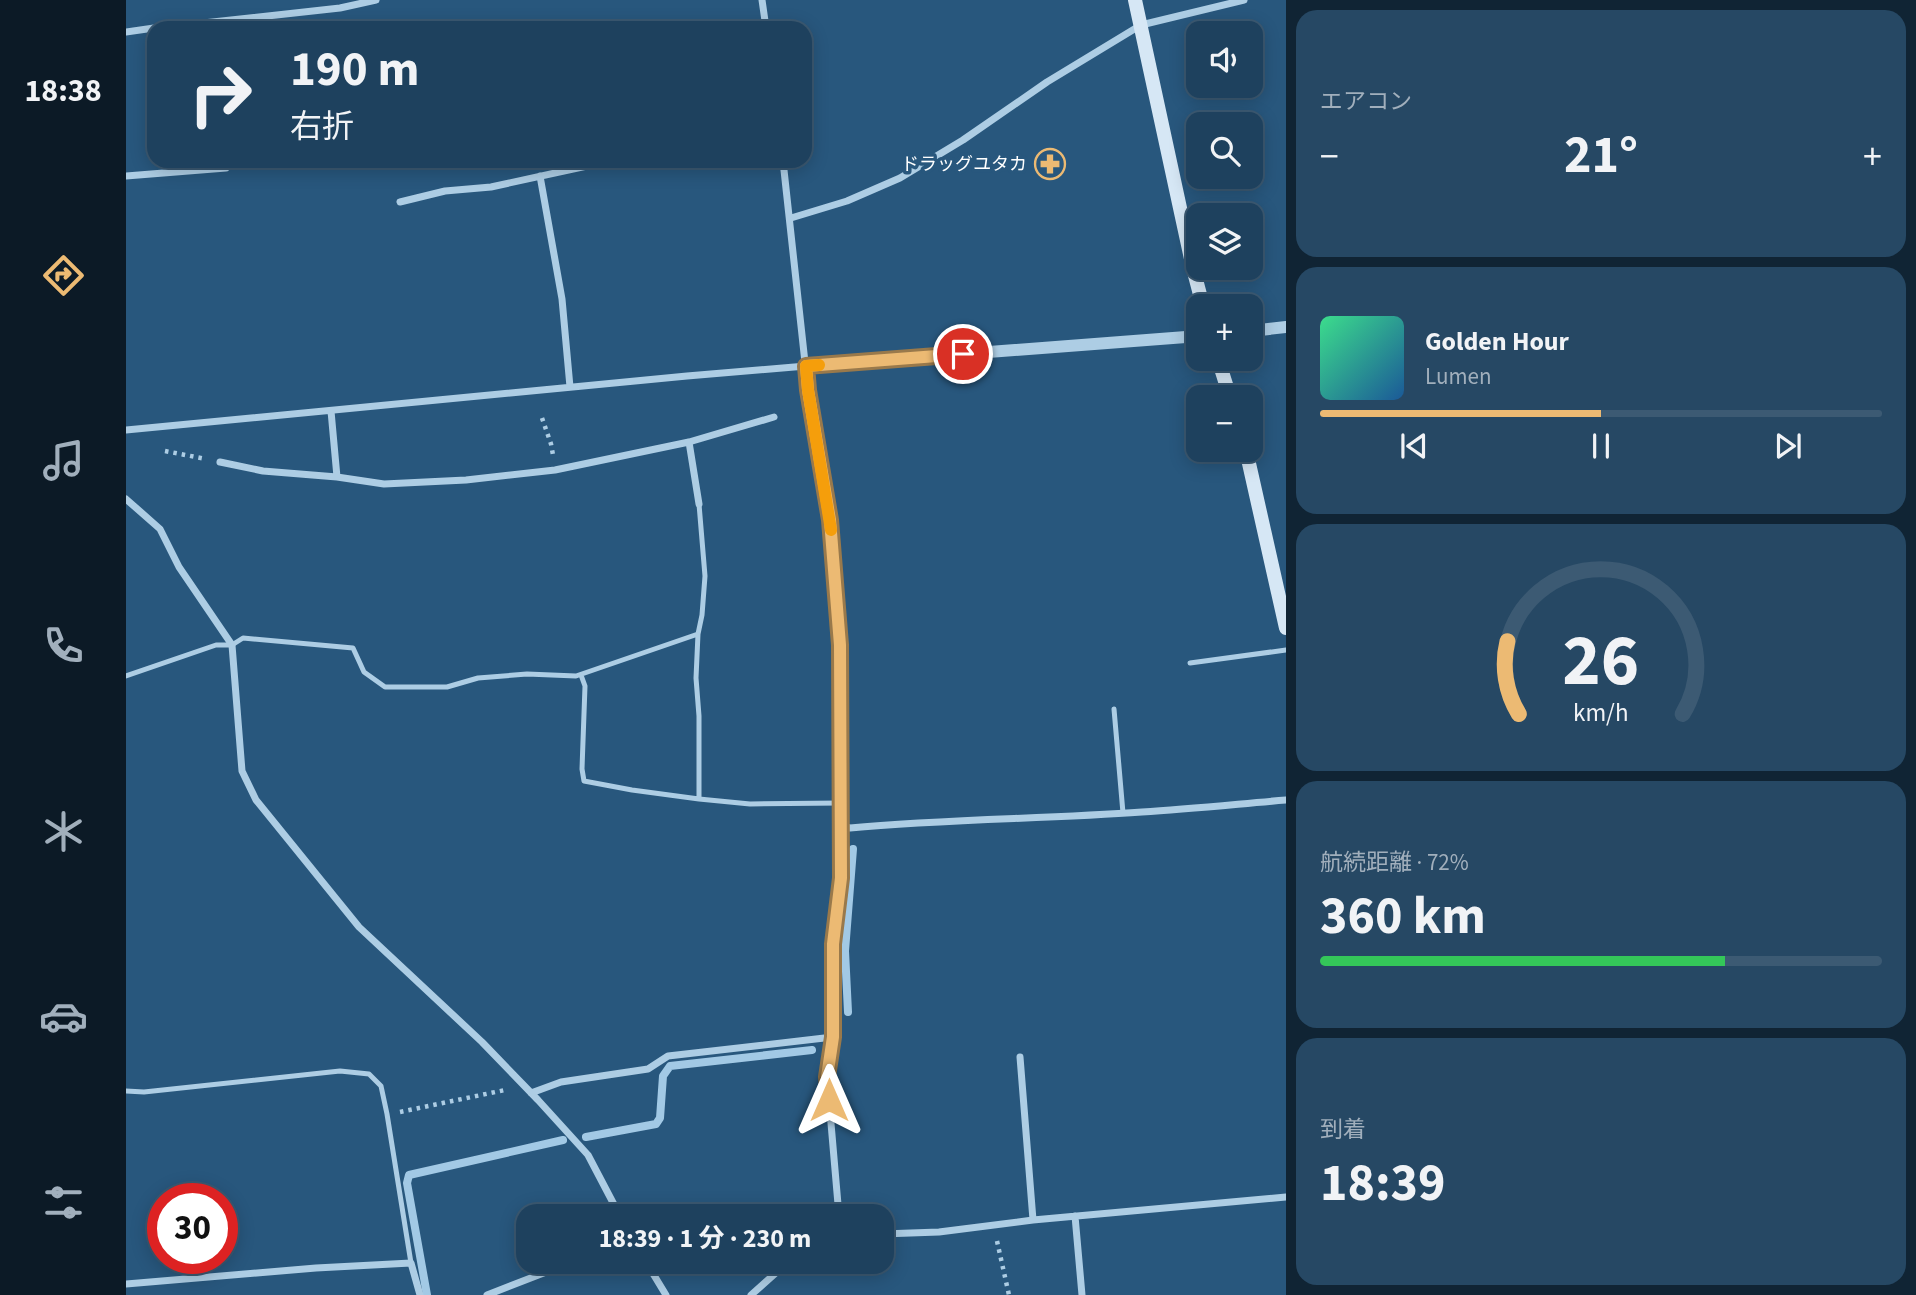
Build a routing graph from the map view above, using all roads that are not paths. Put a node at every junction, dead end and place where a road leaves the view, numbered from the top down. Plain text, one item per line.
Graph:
1 (376, 0) edge
2 (762, 0) edge
3 (1135, 0) edge
4 (1244, 0) edge
5 (220, 21) edge
6 (765, 21) edge
7 (1140, 25) junction
8 (147, 29) edge
9 (126, 32) edge
10 (226, 168) dead end
11 (577, 168) edge
12 (784, 168) edge
13 (126, 176) edge
14 (540, 176) junction
15 (400, 202) dead end
16 (790, 218) junction
17 (1200, 294) edge
18 (1286, 327) edge
19 (1263, 330) edge
20 (1186, 338) edge
21 (806, 366) junction
22 (570, 387) junction
23 (331, 411) junction
24 (774, 417) dead end
25 (126, 430) edge
26 (689, 442) junction
27 (220, 462) road end
28 (1249, 462) edge
29 (337, 477) junction
30 (126, 499) edge
31 (699, 504) joint
32 (1286, 628) edge
33 (698, 634) junction
34 (232, 645) junction
35 (1286, 650) edge
36 (1191, 663) dead end
37 (580, 675) junction
38 (126, 676) edge
39 (1114, 709) dead end
40 (699, 799) junction
41 (1286, 800) edge
42 (841, 803) junction
43 (1123, 813) junction
44 (841, 826) junction
45 (833, 1037) junction
46 (1020, 1058) dead end
47 (126, 1091) edge
48 (531, 1093) junction
49 (1286, 1197) edge
50 (614, 1204) edge
51 (838, 1204) edge
52 (1075, 1216) junction
53 (1033, 1220) junction
54 (894, 1234) edge
55 (411, 1263) junction
56 (541, 1274) edge
57 (653, 1274) edge
58 (775, 1274) edge
59 (126, 1283) edge
60 (420, 1295) edge
61 (487, 1295) edge
62 (666, 1295) edge
63 (751, 1295) edge
64 (1082, 1295) edge

1 - 5 street
2 - 6 street
3 - 7 main road
4 - 7 street
7 - 16 street
7 - 17 main road
8 - 9 street
10 - 13 street
11 - 14 street
12 - 16 street
14 - 15 street
14 - 22 street
16 - 21 street
18 - 19 street
20 - 21 street
21 - 22 street
21 - 42 street
22 - 23 street
23 - 25 street
23 - 29 street
24 - 26 street
26 - 29 street
26 - 31 street
27 - 29 street
28 - 32 main road
30 - 34 street
31 - 33 lane
33 - 37 lane
33 - 40 lane
34 - 37 lane
34 - 38 lane
34 - 48 street
35 - 36 lane
37 - 40 lane
39 - 43 lane
40 - 42 lane
41 - 43 street
42 - 44 street
43 - 44 street
44 - 45 street
45 - 48 street
45 - 51 street
46 - 53 street
47 - 55 lane
48 - 50 street
49 - 52 street
52 - 53 street
52 - 64 street
53 - 54 street
55 - 59 street
55 - 60 street
56 - 61 street
57 - 62 street
58 - 63 street

